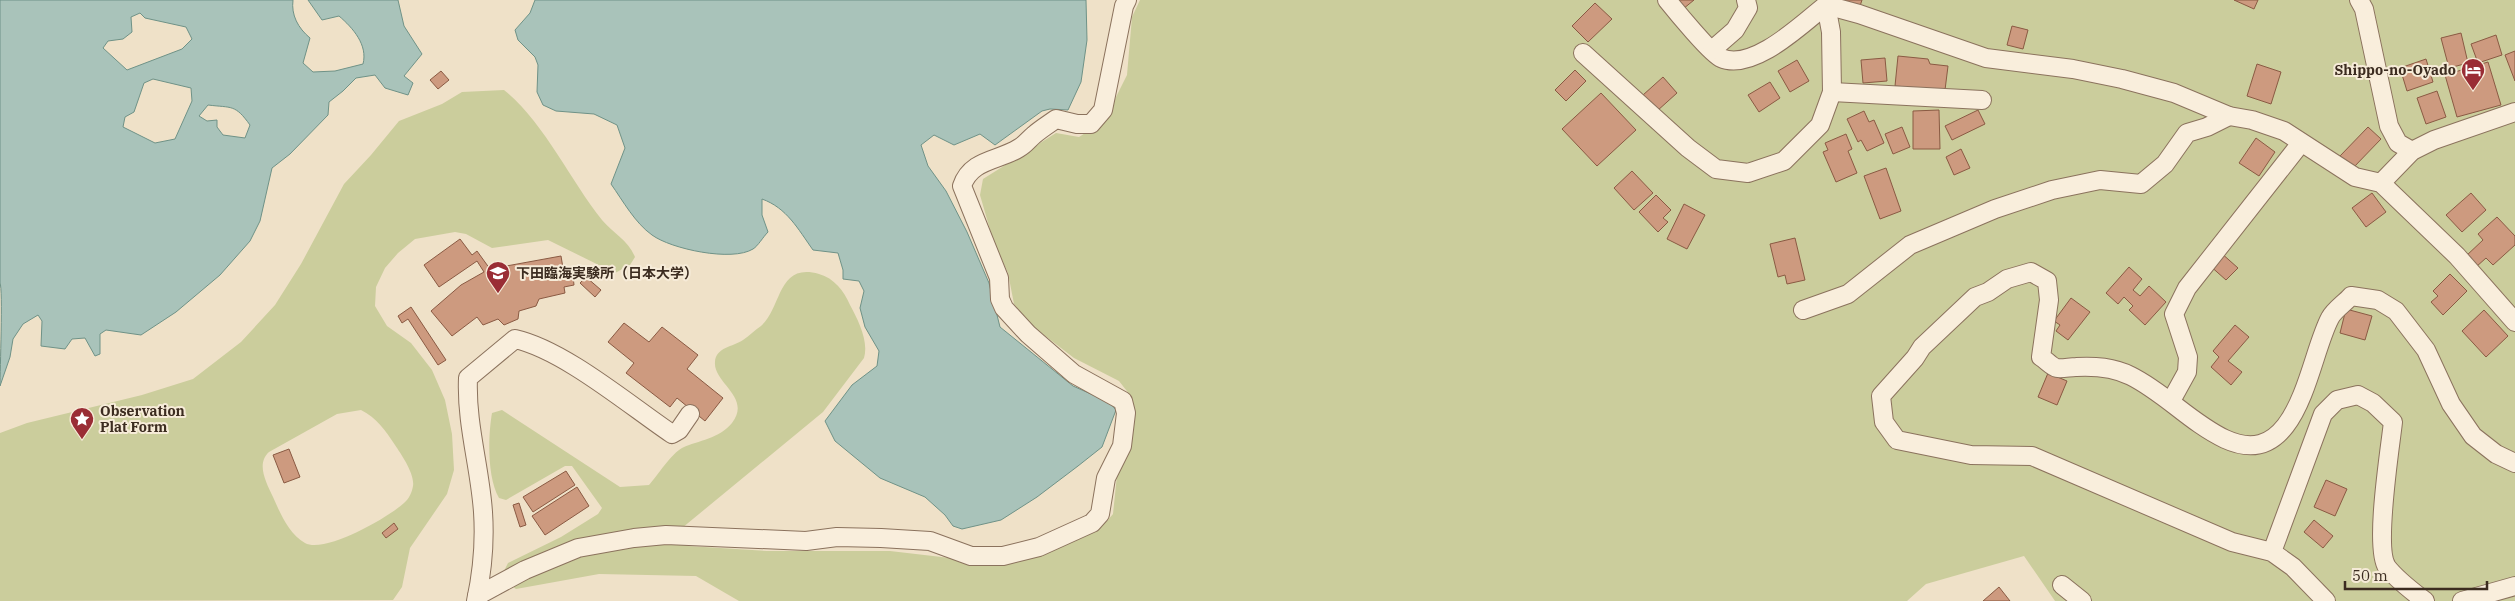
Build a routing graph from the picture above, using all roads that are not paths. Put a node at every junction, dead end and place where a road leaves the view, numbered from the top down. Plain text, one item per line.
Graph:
1 (1127, 0) edge
2 (1666, 0) edge
3 (1746, 0) edge
4 (2360, 0) edge
5 (1826, 5) junction
6 (1712, 50) junction
7 (1584, 53) dead end
8 (1832, 92) junction
9 (1982, 100) dead end
10 (2515, 112) edge
11 (2229, 116) junction
12 (2301, 142) junction
13 (2412, 152) junction
14 (2381, 183) junction
15 (1802, 310) dead end
16 (2515, 322) edge
17 (2171, 401) junction
18 (690, 414) dead end
19 (2515, 463) edge
20 (2272, 552) junction
21 (2062, 585) dead end
22 (2515, 586) edge
23 (476, 598) edge
24 (2082, 601) edge
25 (2326, 601) edge
26 (2425, 601) edge
27 (2462, 601) edge

1 - 23 street
2 - 6 street
3 - 6 street
4 - 13 street
5 - 6 street
5 - 8 street
5 - 11 street
7 - 8 street
8 - 9 street
10 - 13 street
11 - 12 street
11 - 15 street
12 - 14 street
12 - 17 street
13 - 14 street
14 - 16 street
17 - 19 street
17 - 20 street
18 - 23 street
20 - 25 street
20 - 26 street
21 - 24 street
22 - 27 street

